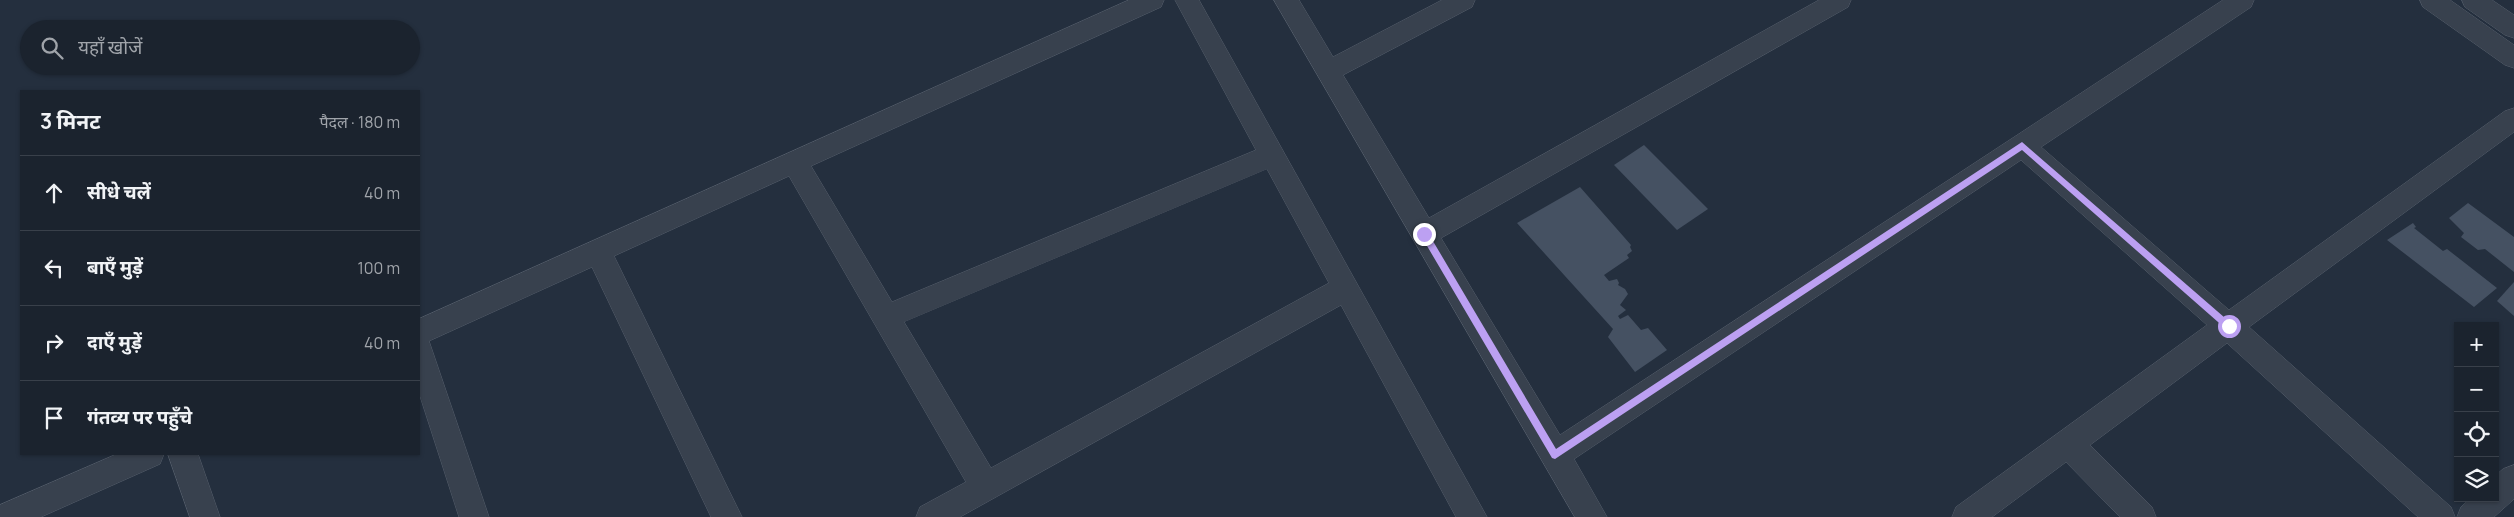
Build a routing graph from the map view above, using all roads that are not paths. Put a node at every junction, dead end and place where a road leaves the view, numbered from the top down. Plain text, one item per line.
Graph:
1 (1152, 0) edge
2 (1187, 0) edge
3 (1286, 0) edge
4 (1463, 0) edge
5 (1839, 0) edge
6 (2242, 0) edge
7 (2432, 0) edge
8 (2474, 0) edge
9 (2514, 28) edge
10 (2514, 58) edge
11 (1328, 71) junction
12 (2514, 118) edge
13 (2022, 146) junction
14 (1272, 154) junction
15 (795, 162) junction
16 (1424, 234) junction
17 (598, 251) junction
18 (1346, 288) junction
19 (886, 318) junction
20 (2229, 326) junction
21 (420, 332) edge
22 (420, 352) edge
23 (2068, 444) junction
24 (147, 455) edge
25 (183, 455) edge
26 (1555, 455) junction
27 (2514, 479) edge
28 (985, 487) junction
29 (2499, 492) edge
30 (2488, 502) edge
31 (7, 517) edge
32 (205, 517) edge
33 (474, 517) edge
34 (728, 517) edge
35 (931, 517) edge
36 (1472, 517) edge
37 (1592, 517) edge
38 (1967, 517) edge
39 (2141, 517) edge
40 (2440, 517) edge
41 (2472, 517) edge

1 - 15 street
2 - 14 street
3 - 11 street
4 - 11 street
5 - 16 street
6 - 13 street
7 - 10 street
8 - 9 street
11 - 16 street
12 - 20 street
13 - 20 street
13 - 26 street
14 - 18 street
14 - 19 street
15 - 17 street
15 - 19 street
16 - 26 street
17 - 21 street
17 - 34 street
18 - 28 street
18 - 36 street
19 - 28 street
20 - 23 street
20 - 40 street
22 - 33 street
23 - 38 street
23 - 39 street
24 - 31 street
25 - 32 street
26 - 37 street
27 - 29 street
28 - 35 street
30 - 41 street

